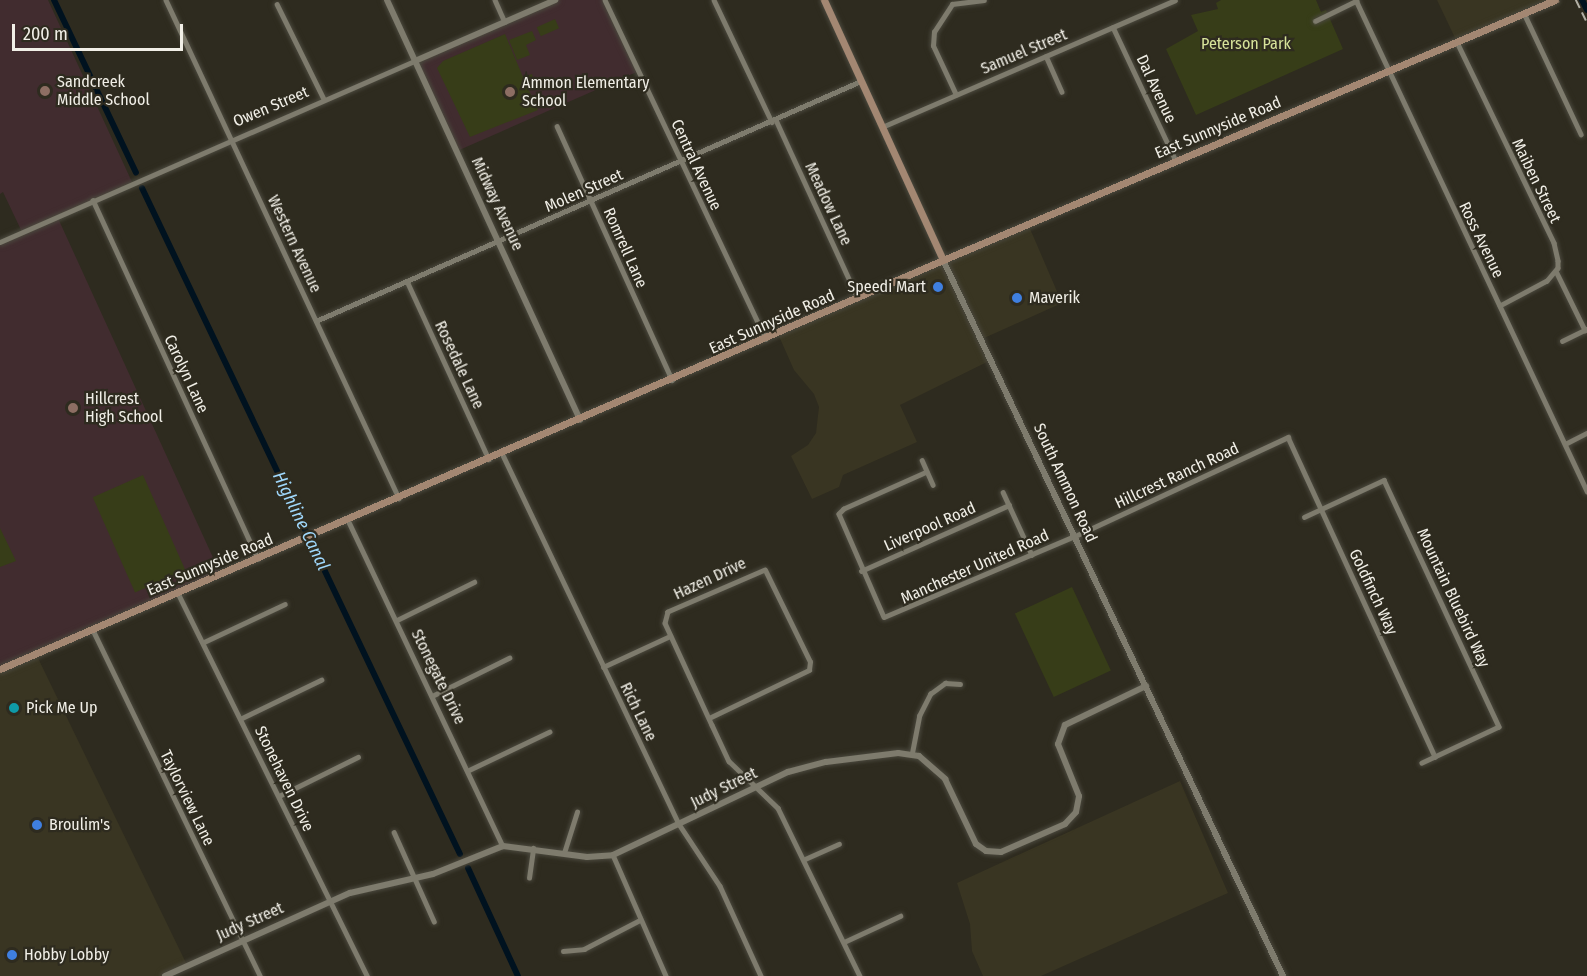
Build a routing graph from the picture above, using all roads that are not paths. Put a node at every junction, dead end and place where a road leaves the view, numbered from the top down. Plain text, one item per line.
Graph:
1 (166, 0) edge
2 (387, 0) edge
3 (495, 0) edge
4 (555, 0) edge
5 (605, 0) edge
6 (714, 0) edge
7 (824, 0) edge
8 (984, 0) edge
9 (1175, 0) edge
10 (1356, 0) edge
11 (1555, 0) edge
12 (952, 2) edge
13 (277, 4) dead end
14 (1524, 13) junction
15 (1315, 21) dead end
16 (505, 22) junction
17 (1113, 27) junction
18 (1457, 42) junction
19 (1046, 56) junction
20 (415, 61) junction
21 (1390, 70) junction
22 (861, 81) junction
23 (1062, 92) dead end
24 (956, 95) junction
25 (324, 99) junction
26 (774, 121) junction
27 (556, 126) dead end
28 (882, 127) junction
29 (1581, 134) dead end
30 (231, 139) junction
31 (1176, 161) junction
32 (680, 162) junction
33 (93, 200) junction
34 (590, 201) junction
35 (499, 241) junction
36 (0, 242) edge
37 (943, 260) junction
38 (1556, 271) junction
39 (407, 281) junction
40 (858, 299) junction
41 (1500, 306) junction
42 (316, 321) junction
43 (1586, 330) edge
44 (766, 339) junction
45 (1562, 341) dead end
46 (672, 380) junction
47 (580, 420) junction
48 (1587, 433) edge
49 (1288, 437) joint
50 (1565, 444) junction
51 (502, 453) junction
52 (489, 459) junction
53 (922, 460) dead end
54 (927, 472) junction
55 (933, 485) dead end
56 (1587, 491) edge
57 (1003, 492) dead end
58 (399, 498) junction
59 (1009, 505) junction
60 (1321, 509) junction
61 (1304, 517) dead end
62 (348, 520) junction
63 (1075, 536) junction
64 (1032, 555) junction
65 (258, 559) junction
66 (861, 571) junction
67 (474, 582) dead end
68 (178, 593) junction
69 (285, 604) dead end
70 (397, 620) junction
71 (93, 630) junction
72 (670, 636) junction
73 (204, 642) junction
74 (509, 658) dead end
75 (603, 668) junction
76 (0, 669) edge
77 (321, 680) dead end
78 (960, 684) dead end
79 (1146, 686) junction
80 (434, 695) junction
81 (242, 718) junction
82 (709, 718) junction
83 (549, 732) dead end
84 (912, 753) junction
85 (358, 757) dead end
86 (1435, 757) junction
87 (1422, 763) dead end
88 (469, 770) junction
89 (758, 787) junction
90 (279, 796) junction
91 (576, 812) dead end
92 (679, 824) junction
93 (394, 832) dead end
94 (839, 844) dead end
95 (503, 846) junction
96 (534, 848) junction
97 (564, 853) junction
98 (613, 855) junction
99 (805, 859) junction
100 (415, 878) junction
101 (529, 878) dead end
102 (330, 902) junction
103 (900, 916) dead end
104 (640, 920) junction
105 (434, 921) dead end
106 (242, 940) junction
107 (844, 942) junction
108 (563, 951) dead end
109 (165, 976) edge
110 (260, 976) edge
111 (367, 976) edge
112 (666, 976) edge
113 (761, 976) edge
114 (860, 976) edge
115 (1283, 976) edge

1 - 30 street, Western Avenue
2 - 20 street, Midway Avenue
3 - 16 street
4 - 16 street, Owen Street
5 - 32 street, Central Avenue
6 - 26 street, Meadow Lane
7 - 22 main road, South Ammon Road
8 - 12 street
9 - 17 street, Samuel Street
10 - 15 street
10 - 21 street, Ross Avenue
11 - 14 main road, East Sunnyside Road
12 - 24 street
13 - 25 street
14 - 18 main road, East Sunnyside Road
14 - 29 street
16 - 20 street, Owen Street
17 - 19 street, Samuel Street
17 - 31 street, Dal Avenue
18 - 21 main road, East Sunnyside Road
18 - 38 street, Maiben Street
19 - 23 street
19 - 24 street, Samuel Street
20 - 25 street, Owen Street
20 - 35 street, Midway Avenue
21 - 31 main road, East Sunnyside Road
21 - 41 street, Ross Avenue
22 - 26 street, Molen Street
22 - 28 main road, South Ammon Road
24 - 28 street, Samuel Street
25 - 30 street, Owen Street
26 - 32 street, Molen Street
26 - 40 street, Meadow Lane
27 - 34 street, Romrell Lane
28 - 37 main road, South Ammon Road
30 - 33 street, Owen Street
30 - 42 street, Western Avenue
31 - 37 main road, East Sunnyside Road
32 - 34 street, Molen Street
32 - 44 street, Central Avenue
33 - 36 street, Owen Street
33 - 65 street, Carolyn Lane
34 - 35 street, Molen Street
34 - 46 street, Romrell Lane
35 - 39 street, Molen Street
35 - 47 street, Midway Avenue
37 - 40 main road, East Sunnyside Road
37 - 63 street, South Ammon Road
38 - 41 street
38 - 43 street
39 - 42 street, Molen Street
39 - 52 street, Rosedale Lane
40 - 44 main road, East Sunnyside Road
41 - 50 street, Ross Avenue
42 - 58 street, Western Avenue
43 - 45 street
44 - 46 main road, East Sunnyside Road
46 - 47 main road, East Sunnyside Road
47 - 51 main road, East Sunnyside Road
48 - 50 street
49 - 60 street, Goldfinch Way
49 - 63 street, Hillcrest Ranch Road
50 - 56 street, Ross Avenue
51 - 52 main road, East Sunnyside Road
51 - 75 street, Rich Lane
52 - 58 main road, East Sunnyside Road
53 - 54 street
54 - 55 street
54 - 66 street
57 - 59 street
58 - 62 main road, East Sunnyside Road
59 - 64 street
59 - 66 street, Liverpool Road
60 - 61 street
60 - 86 street, Goldfinch Way
60 - 86 street, Mountain Bluebird Way
62 - 65 main road, East Sunnyside Road
62 - 70 street, Stonegate Drive
63 - 64 street, Manchester United Road
63 - 79 street, South Ammon Road
64 - 66 street, Manchester United Road
65 - 68 main road, East Sunnyside Road
67 - 70 street
68 - 71 main road, East Sunnyside Road
68 - 73 street, Stonehaven Drive
69 - 73 street
70 - 80 street, Stonegate Drive
71 - 76 main road, East Sunnyside Road
71 - 106 street, Taylorview Lane
72 - 75 street
72 - 82 street
72 - 82 street, Hazen Drive
73 - 81 street, Stonehaven Drive
74 - 80 street
75 - 92 street, Rich Lane
77 - 81 street
78 - 84 street
79 - 84 street
79 - 115 street, South Ammon Road
80 - 88 street, Stonegate Drive
81 - 90 street, Stonehaven Drive
82 - 89 street
83 - 88 street
84 - 89 street, Judy Street
85 - 90 street
86 - 87 street
88 - 95 street, Stonegate Drive
89 - 92 street, Judy Street
89 - 99 street
90 - 102 street, Stonehaven Drive
91 - 97 street
92 - 98 street, Judy Street
92 - 113 street, Rich Lane
93 - 100 street
94 - 99 street
95 - 96 street, Judy Street
95 - 100 street, Judy Street
96 - 97 street, Judy Street
96 - 101 street
97 - 98 street, Judy Street
98 - 104 street
99 - 107 street
100 - 102 street, Judy Street
100 - 105 street
102 - 106 street, Judy Street
102 - 111 street, Stonehaven Drive
103 - 107 street
104 - 108 street
104 - 112 street
106 - 109 street, Judy Street
106 - 110 street, Taylorview Lane
107 - 114 street

